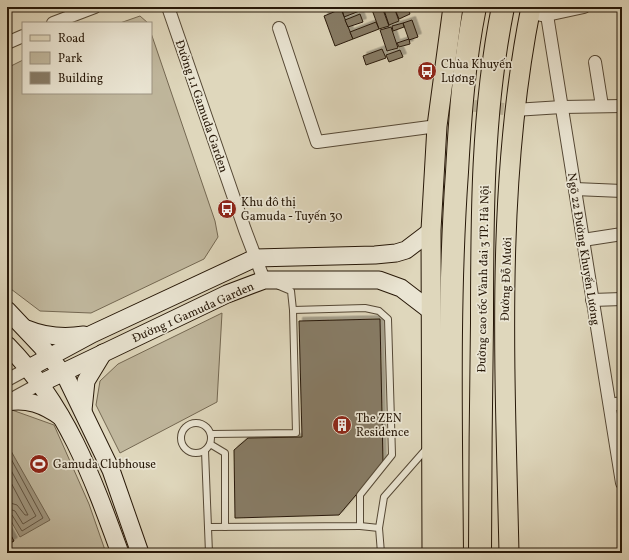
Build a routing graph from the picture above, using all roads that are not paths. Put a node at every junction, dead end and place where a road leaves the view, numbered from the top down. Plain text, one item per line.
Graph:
1 (94, 7) edge
2 (168, 7) edge
3 (475, 7) edge
4 (503, 7) edge
5 (584, 7) edge
6 (452, 10) edge
7 (536, 12) edge
8 (56, 22) edge
9 (279, 28) dead end
10 (22, 36) edge
11 (7, 43) edge
12 (595, 62) dead end
13 (602, 106) junction
14 (622, 106) edge
15 (562, 107) junction
16 (514, 110) junction
17 (437, 126) junction
18 (575, 189) junction
19 (622, 191) edge
20 (431, 231) junction
21 (622, 234) edge
22 (583, 240) junction
23 (255, 258) junction
24 (264, 280) junction
25 (622, 299) edge
26 (592, 300) junction
27 (7, 310) edge
28 (293, 310) junction
29 (431, 311) junction
30 (24, 327) junction
31 (92, 334) junction
32 (7, 345) edge
33 (103, 353) junction
34 (50, 356) junction
35 (29, 368) junction
36 (62, 372) junction
37 (7, 380) edge
38 (41, 383) junction
39 (7, 402) edge
40 (622, 403) edge
41 (610, 406) junction
42 (83, 411) junction
43 (62, 418) junction
44 (211, 434) junction
45 (618, 436) edge
46 (432, 442) junction
47 (210, 444) junction
48 (205, 451) junction
49 (622, 483) edge
50 (360, 526) junction
51 (225, 527) junction
52 (208, 528) junction
53 (379, 528) junction
54 (120, 553) edge
55 (140, 553) edge
56 (209, 553) edge
57 (381, 553) edge
58 (432, 553) edge
59 (452, 553) edge
60 (480, 553) edge
61 (509, 553) edge

1 - 8 street
2 - 23 street, Đường 1.1 Gamuda Garden
3 - 59 highway
4 - 60 highway, Đường cao tốc Vành đai 3 TP. Hà Nội
5 - 7 street
6 - 17 main road
7 - 15 street, Ngõ 22 Đường Khuyến Lương
7 - 16 main road, Đường Đỗ Mười
9 - 17 street
10 - 11 street
12 - 13 street
13 - 14 street
13 - 15 street
15 - 16 street
15 - 18 street, Ngõ 22 Đường Khuyến Lương
16 - 61 main road, Đường Đỗ Mười
17 - 20 main road
18 - 19 street
18 - 22 street, Ngõ 22 Đường Khuyến Lương
20 - 23 street, Đường 1 Gamuda Garden
20 - 29 main road
21 - 22 street
22 - 26 street, Ngõ 22 Đường Khuyến Lương
23 - 24 street, Đường 1.1 Gamuda Garden
23 - 31 street, Đường 1 Gamuda Garden
24 - 28 lane
24 - 29 street, Đường 1 Gamuda Garden
24 - 33 street, Đường 1 Gamuda Garden
25 - 26 street
26 - 41 street, Ngõ 22 Đường Khuyến Lương
27 - 30 street
28 - 44 lane
28 - 50 lane
29 - 46 main road
30 - 31 street
30 - 34 street
31 - 34 street, Đường 1 Gamuda Garden
32 - 35 street
33 - 36 street, Đường 1 Gamuda Garden
33 - 42 street
34 - 35 street, Đường 1 Gamuda Garden
34 - 36 street
35 - 37 street, Đường 1 Gamuda Garden
35 - 38 street
36 - 38 street, Đường 1 Gamuda Garden
36 - 42 street
38 - 39 street, Đường 1 Gamuda Garden
38 - 43 street
39 - 43 street
40 - 41 street
41 - 45 street, Ngõ 22 Đường Khuyến Lương
42 - 55 street
43 - 54 street
44 - 47 lane
44 - 48 lane
45 - 49 street, Ngõ 22 Đường Khuyến Lương
46 - 53 lane
46 - 58 main road
47 - 48 lane
47 - 51 lane
48 - 52 lane
50 - 51 lane
50 - 53 lane
51 - 52 lane
52 - 56 lane
53 - 57 lane

